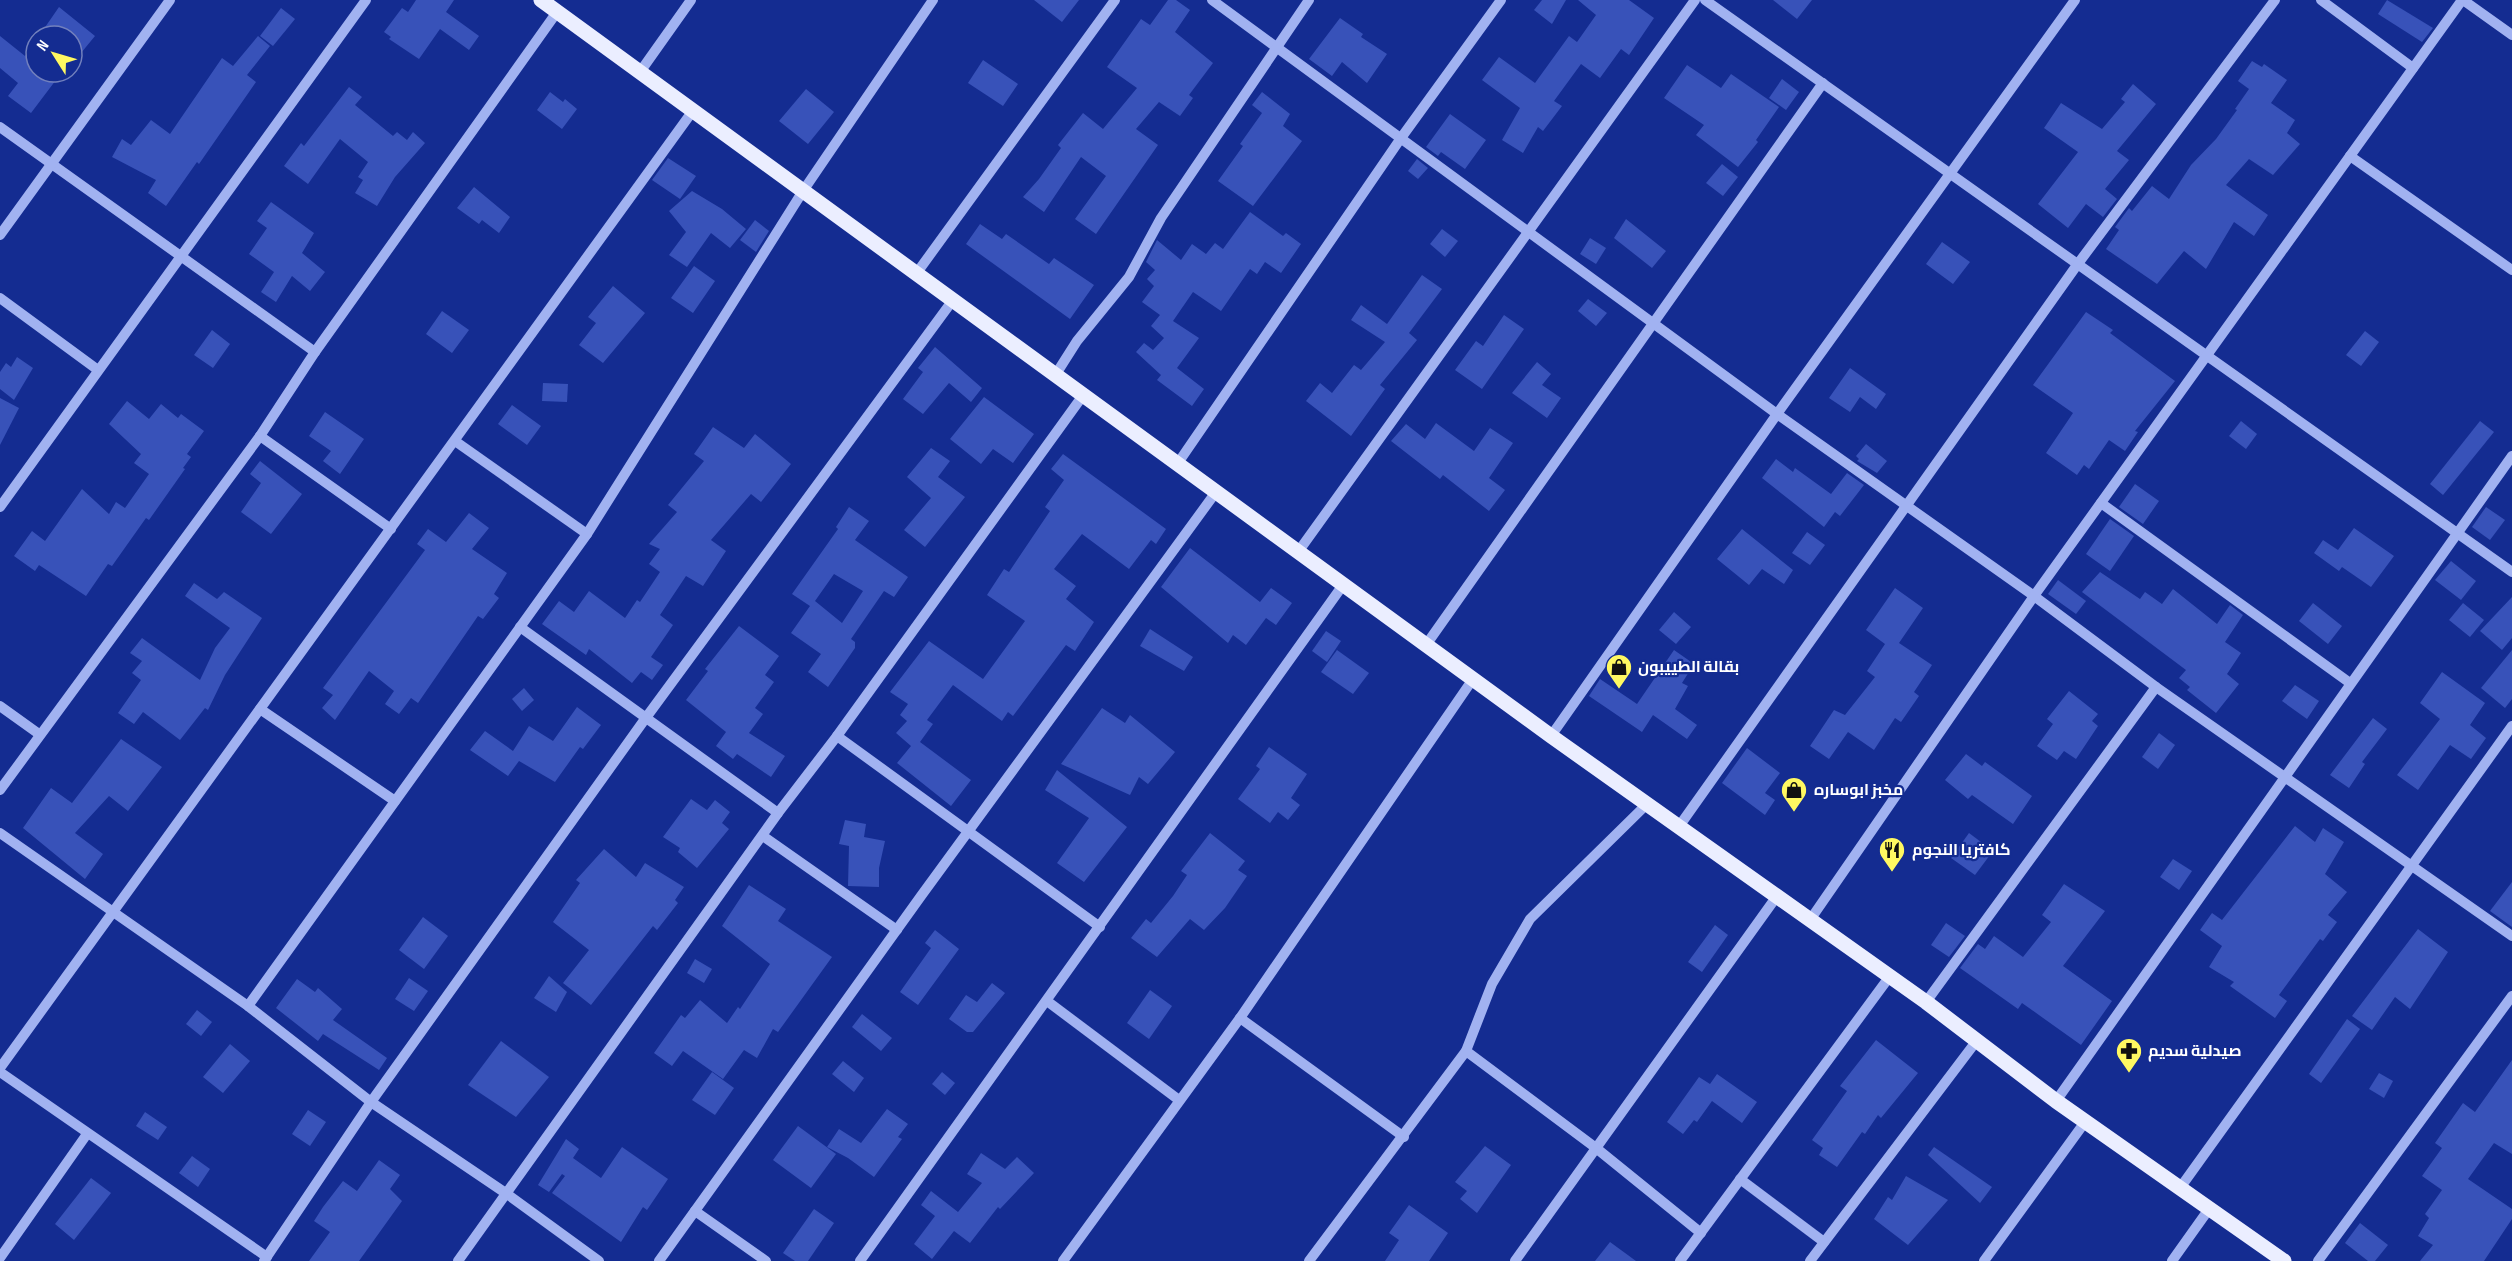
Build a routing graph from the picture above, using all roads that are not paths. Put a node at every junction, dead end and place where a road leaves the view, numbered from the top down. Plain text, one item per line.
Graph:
1 (170, 0) edge
2 (366, 0) edge
3 (541, 0) edge
4 (691, 0) edge
5 (933, 0) edge
6 (1115, 0) edge
7 (1212, 0) edge
8 (1309, 0) edge
9 (1500, 0) edge
10 (1695, 0) edge
11 (1705, 0) edge
12 (2075, 0) edge
13 (2275, 0) edge
14 (2321, 0) edge
15 (2462, 0) edge
16 (557, 12) junction
17 (2512, 35) edge
18 (1276, 46) junction
19 (2413, 68) junction
20 (640, 72) junction
21 (1823, 83) junction
22 (692, 112) junction
23 (0, 127) edge
24 (1401, 138) junction
25 (2350, 156) junction
26 (51, 165) junction
27 (1950, 173) junction
28 (803, 191) junction
29 (1529, 231) junction
30 (0, 235) edge
31 (180, 255) junction
32 (2076, 265) junction
33 (2512, 270) edge
34 (916, 274) junction
35 (0, 298) edge
36 (953, 300) junction
37 (1653, 324) junction
38 (315, 352) junction
39 (2207, 355) junction
40 (98, 370) junction
41 (1056, 374) junction
42 (1084, 394) junction
43 (1776, 414) junction
44 (260, 436) junction
45 (455, 441) junction
46 (2512, 456) edge
47 (1178, 463) junction
48 (1216, 492) junction
49 (2101, 503) junction
50 (1904, 505) junction
51 (0, 507) edge
52 (391, 529) junction
53 (2457, 533) junction
54 (587, 534) junction
55 (1298, 552) junction
56 (2512, 572) edge
57 (1344, 585) junction
58 (2034, 596) junction
59 (520, 627) junction
60 (1426, 645) junction
61 (1473, 679) junction
62 (2350, 683) junction
63 (2156, 687) junction
64 (0, 706) edge
65 (261, 709) junction
66 (645, 719) junction
67 (2512, 726) edge
68 (39, 734) junction
69 (837, 736) junction
70 (1551, 736) junction
71 (2284, 775) junction
72 (0, 790) edge
73 (394, 801) junction
74 (1647, 804) junction
75 (778, 813) junction
76 (1680, 825) junction
77 (969, 831) junction
78 (0, 833) edge
79 (763, 836) junction
80 (2413, 865) junction
81 (1777, 896) junction
82 (113, 912) junction
83 (1810, 920) junction
84 (1100, 927) junction
85 (897, 930) junction
86 (2512, 936) edge
87 (1890, 976) junction
88 (2512, 996) edge
89 (1047, 1001) junction
90 (1926, 1002) junction
91 (248, 1006) junction
92 (1240, 1018) junction
93 (1978, 1039) junction
94 (1466, 1051) junction
95 (0, 1070) edge
96 (1179, 1100) junction
97 (2056, 1101) junction
98 (371, 1102) junction
99 (2085, 1122) junction
100 (87, 1134) junction
101 (1404, 1137) junction
102 (1596, 1148) junction
103 (1740, 1179) junction
104 (2180, 1188) junction
105 (507, 1194) junction
106 (2209, 1209) junction
107 (695, 1211) junction
108 (1701, 1233) junction
109 (1824, 1242) junction
110 (0, 1258) edge
111 (265, 1259) edge
112 (458, 1261) edge
113 (599, 1261) edge
114 (659, 1261) edge
115 (766, 1261) edge
116 (860, 1261) edge
117 (1063, 1261) edge
118 (1309, 1261) edge
119 (1515, 1261) edge
120 (1680, 1261) edge
121 (1810, 1261) edge
122 (1984, 1261) edge
123 (2172, 1261) edge
124 (2284, 1261) edge
125 (2318, 1261) edge

1 - 26 street
2 - 31 street
3 - 16 main road
4 - 20 street
5 - 28 street
6 - 34 street
7 - 18 street
8 - 18 street
9 - 24 street
10 - 29 street
11 - 21 street
12 - 27 street
13 - 32 street
14 - 19 street
15 - 17 street
15 - 19 street
16 - 20 main road
16 - 38 street
18 - 24 street
18 - 41 street
19 - 25 street
20 - 22 main road
21 - 27 street
21 - 37 street
22 - 28 main road
22 - 45 street
23 - 26 street
24 - 29 street
24 - 47 street
25 - 33 street
25 - 39 street
26 - 30 street
26 - 31 street
27 - 32 street
27 - 43 street
28 - 34 main road
28 - 54 street
29 - 37 street
29 - 55 street
31 - 38 street
31 - 40 street
32 - 39 street
32 - 50 street
34 - 36 main road
35 - 40 street
36 - 41 main road
36 - 66 street
37 - 43 street
37 - 60 street
38 - 44 street
39 - 49 street
39 - 53 street
40 - 51 street
41 - 42 main road
42 - 47 main road
42 - 69 street
43 - 50 street
43 - 70 street
44 - 52 street
44 - 68 street
45 - 52 street
45 - 54 street
46 - 53 street
47 - 48 main road
48 - 55 main road
48 - 77 street
49 - 58 street
49 - 62 street
50 - 58 street
50 - 76 street
52 - 65 street
53 - 56 street
53 - 62 street
54 - 59 street
55 - 57 main road
57 - 60 main road
57 - 84 street
58 - 63 street
58 - 83 street
59 - 66 street
59 - 73 street
60 - 61 main road
61 - 70 main road
61 - 92 street
62 - 71 street
63 - 71 street
63 - 90 street
64 - 68 street
65 - 73 street
65 - 82 street
66 - 75 street
66 - 98 street
67 - 80 street
68 - 72 street
69 - 75 street
69 - 77 street
70 - 74 main road
71 - 80 street
71 - 97 street
73 - 91 street
74 - 76 main road
74 - 94 street
75 - 79 street
76 - 81 main road
77 - 84 street
77 - 85 street
78 - 82 street
79 - 85 street
79 - 105 street
80 - 86 street
80 - 104 street
81 - 83 main road
81 - 102 street
82 - 91 street
82 - 95 street
83 - 87 main road
84 - 89 street
85 - 107 street
87 - 90 main road
87 - 103 street
88 - 125 street
89 - 96 street
89 - 116 street
90 - 93 main road
91 - 98 street
92 - 96 street
92 - 101 street
93 - 97 main road
93 - 109 street
94 - 101 street
94 - 102 street
95 - 100 street
96 - 117 street
97 - 99 main road
98 - 105 street
98 - 111 street
99 - 104 main road
99 - 122 street
100 - 110 street
100 - 111 street
101 - 118 street
102 - 108 street
102 - 119 street
103 - 108 street
103 - 109 street
104 - 106 main road
105 - 112 street
105 - 113 street
106 - 123 street
106 - 124 main road
107 - 114 street
107 - 115 street
108 - 120 street
109 - 121 street

